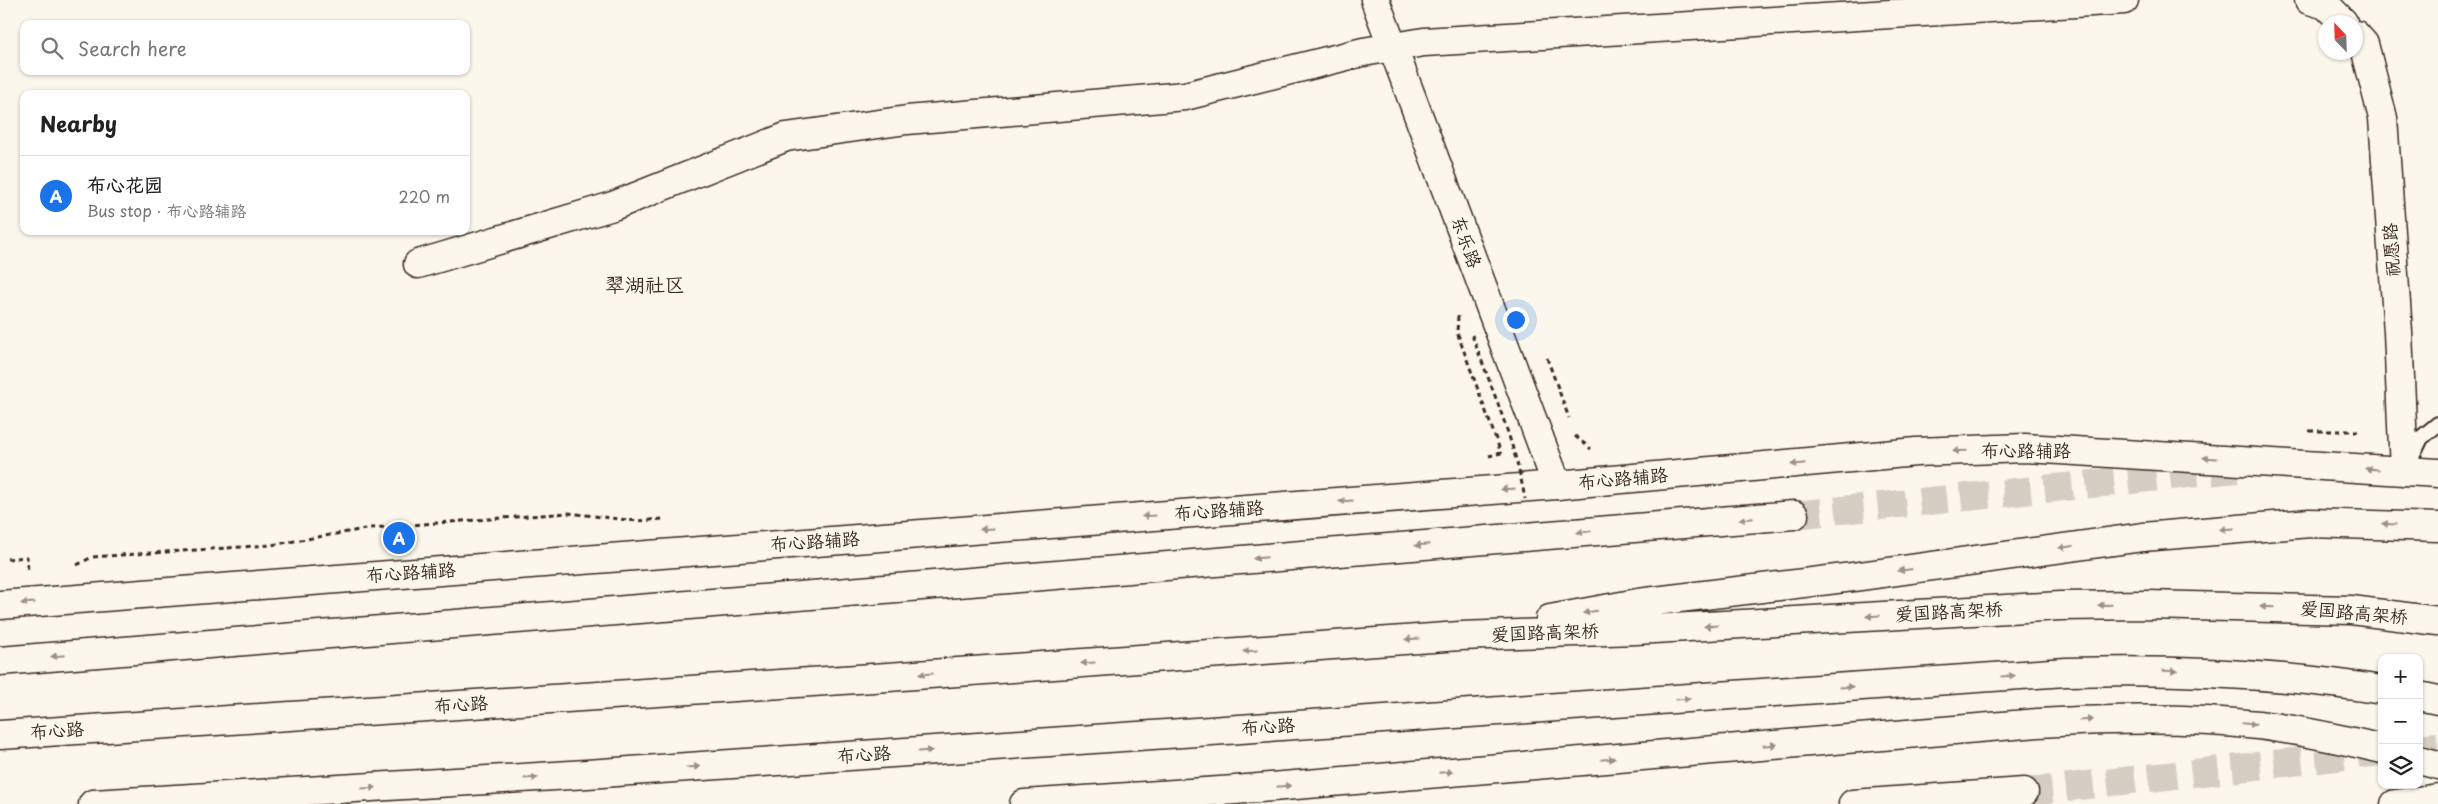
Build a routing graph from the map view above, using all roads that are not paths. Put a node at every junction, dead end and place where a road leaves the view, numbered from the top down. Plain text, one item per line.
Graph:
1 (1375, 0) edge
2 (2124, 0) edge
3 (2309, 0) edge
4 (2336, 15) edge
5 (2363, 43) edge
6 (1394, 48) junction
7 (418, 264) dead end
8 (2438, 424) edge
9 (2404, 471) junction
10 (2438, 473) edge
11 (1556, 485) junction
12 (1794, 515) tunnel mouth
13 (2438, 527) edge
14 (0, 605) edge
15 (2438, 621) edge
16 (1460, 636) junction
17 (0, 661) edge
18 (2378, 689) edge
19 (2423, 697) edge
20 (2438, 700) edge
21 (0, 735) edge
22 (2378, 748) edge
23 (2423, 761) edge
24 (2438, 765) edge
25 (2024, 792) tunnel mouth
26 (2438, 798) edge
27 (93, 804) edge
28 (1024, 804) edge
29 (1853, 804) edge
30 (2396, 804) edge

1 - 6 main road, 东乐路
2 - 6 main road
3 - 4 main road
5 - 9 main road, 祝愿路
6 - 7 main road
6 - 11 main road, 东乐路
8 - 9 lane
9 - 10 main road, 布心路辅路
9 -> 11 main road, 布心路辅路
11 -> 14 main road, 布心路辅路
12 -> 17 main road
13 -> 16 main road
15 -> 16 main road, 爱国路高架桥
16 -> 21 main road, 布心路
27 -> 18 main road, 布心路
19 - 20 main road
28 -> 22 main road
23 - 24 main road
25 - 29 main road
26 - 30 main road

